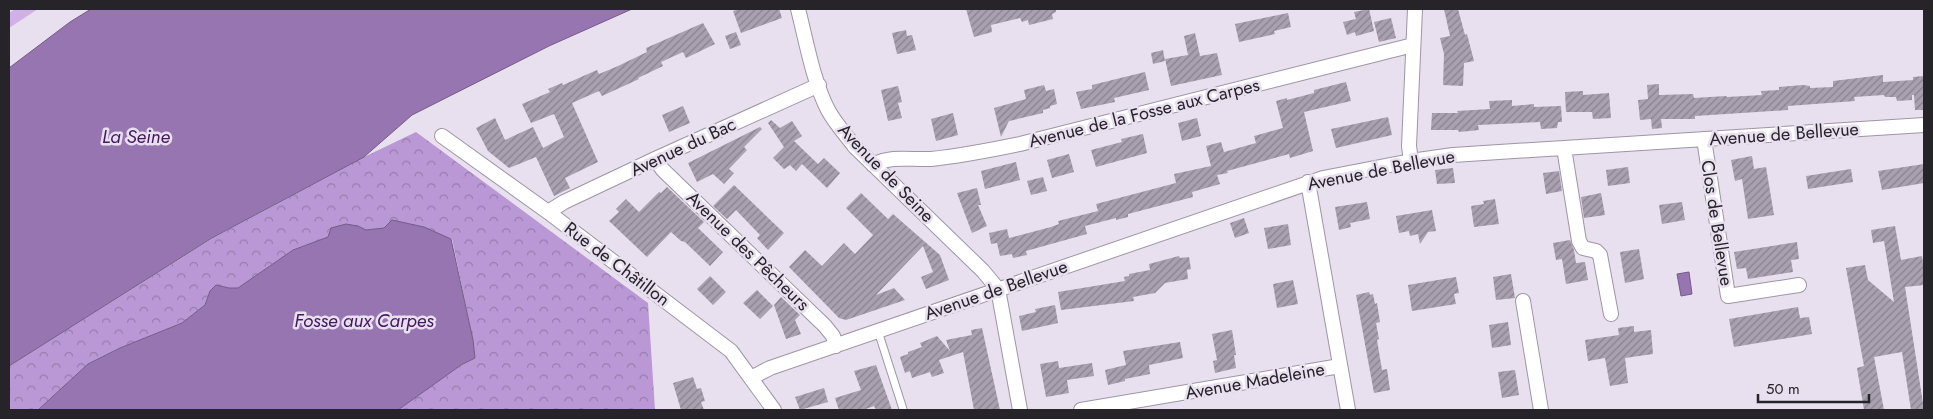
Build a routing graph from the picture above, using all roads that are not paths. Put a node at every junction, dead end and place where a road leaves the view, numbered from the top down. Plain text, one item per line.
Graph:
1 (798, 9) edge
2 (1415, 9) edge
3 (1413, 44) junction
4 (819, 85) junction
5 (1924, 125) edge
6 (442, 136) dead end
7 (1704, 139) junction
8 (1564, 148) junction
9 (655, 159) junction
10 (1411, 161) junction
11 (873, 165) junction
12 (1308, 182) junction
13 (548, 212) junction
14 (1799, 285) dead end
15 (998, 289) junction
16 (1522, 301) dead end
17 (1611, 314) dead end
18 (878, 331) junction
19 (836, 346) junction
20 (1340, 366) junction
21 (751, 378) junction
22 (770, 409) edge
23 (904, 409) dead end
24 (1020, 410) edge
25 (1082, 410) edge
26 (1348, 410) edge
27 (1541, 410) edge

1 - 4 street, Avenue de Seine
2 - 3 street
3 - 10 street
3 - 11 street, Avenue de la Fosse aux Carpes
4 - 9 street, Avenue du Bac
4 - 11 street, Avenue de Seine
5 - 7 street, Avenue de Bellevue
6 - 13 street, Rue de Châtillon
7 - 8 street, Avenue de Bellevue
7 - 14 street, Clos de Bellevue
8 - 10 street, Avenue de Bellevue
8 - 17 street
9 - 13 street, Avenue du Bac
9 - 19 street, Avenue des Pêcheurs
10 - 12 street, Avenue de Bellevue
11 - 15 street, Avenue de Seine
12 - 15 street, Avenue de Bellevue
12 - 20 street
13 - 21 street, Rue de Châtillon
15 - 18 street, Avenue de Bellevue
15 - 24 street
16 - 27 street
18 - 19 street, Avenue de Bellevue
18 - 23 lane
19 - 21 street, Avenue de Bellevue
20 - 25 street, Avenue Madeleine
20 - 26 street
21 - 22 street, Rue de Châtillon

